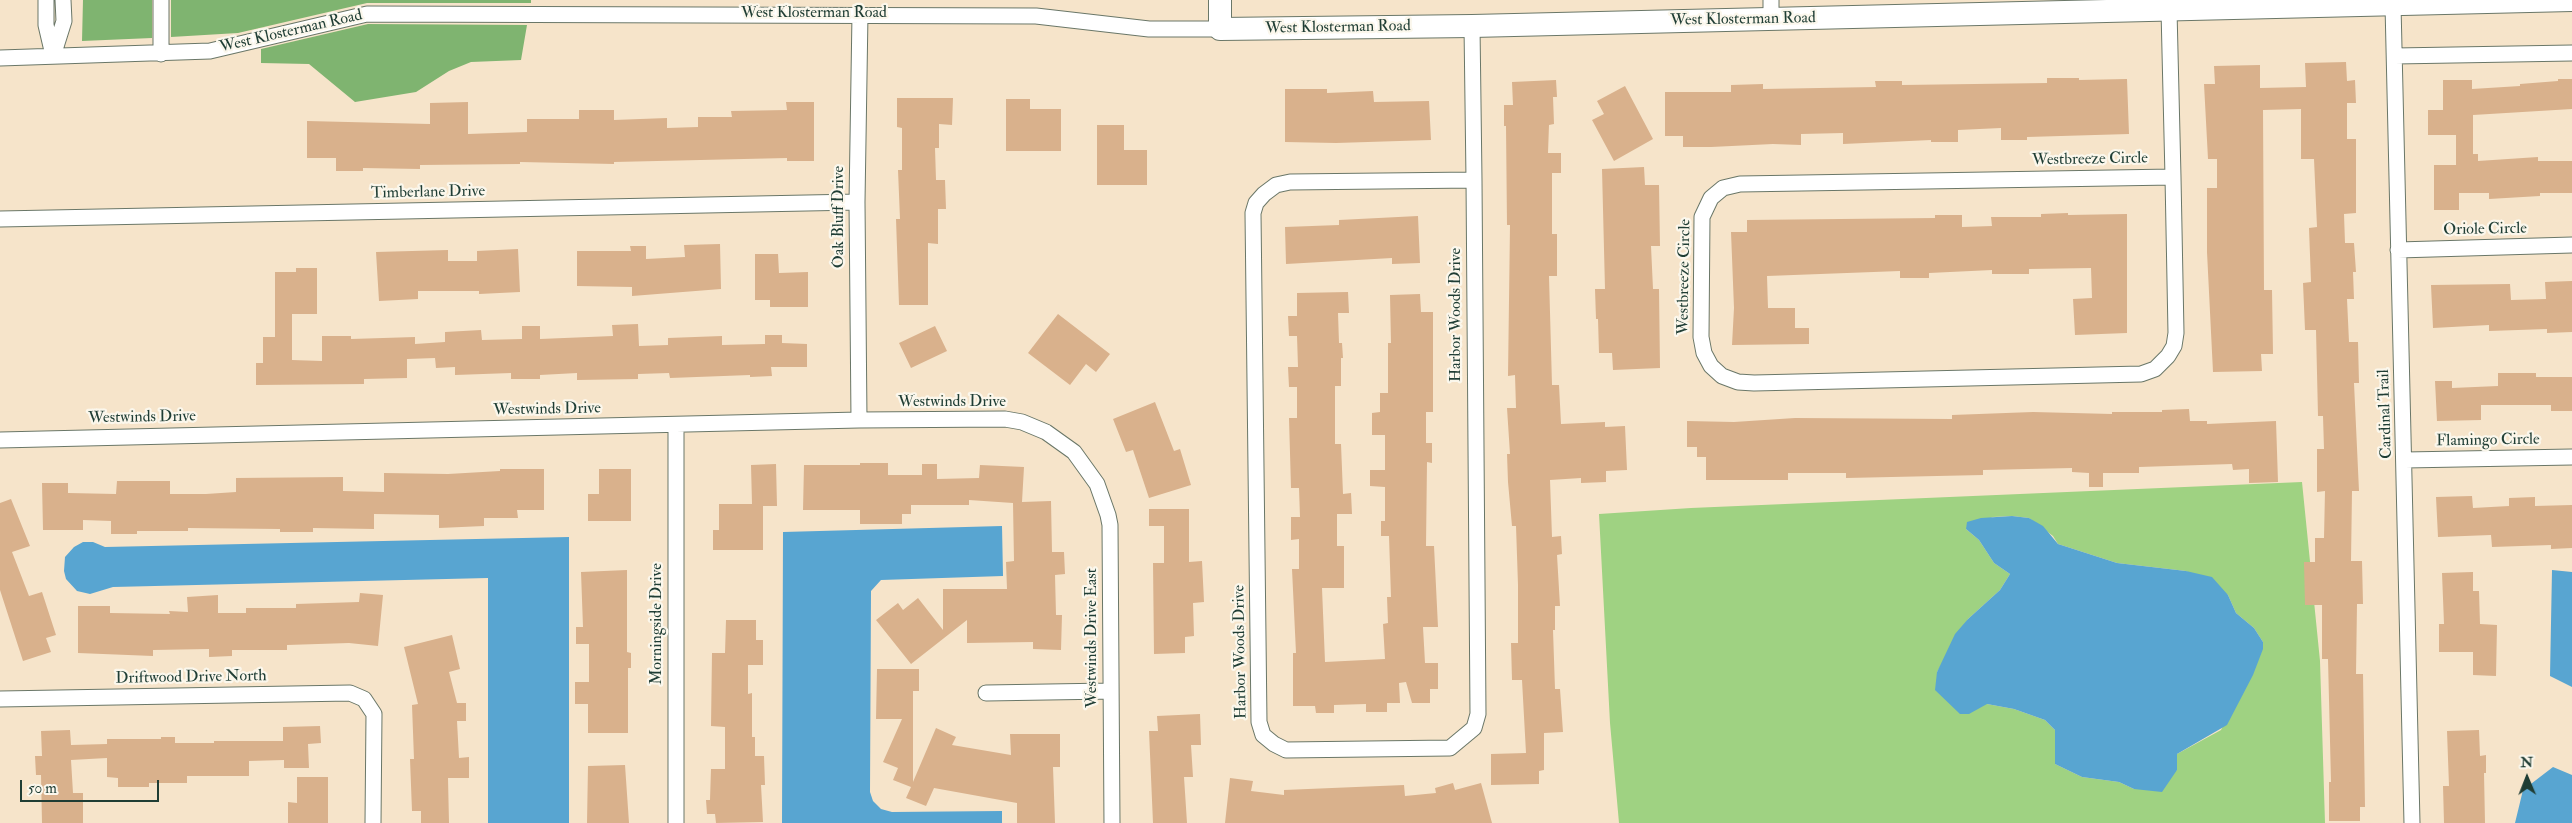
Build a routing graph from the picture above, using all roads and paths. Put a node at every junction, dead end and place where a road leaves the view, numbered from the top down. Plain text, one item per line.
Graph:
1 (46, 0) edge
2 (63, 0) edge
3 (161, 0) edge
4 (1220, 0) edge
5 (2572, 0) edge
6 (2393, 5) junction
7 (929, 7) edge
8 (1771, 9) edge
9 (2169, 10) junction
10 (860, 14) junction
11 (1472, 26) junction
12 (1220, 29) junction
13 (2572, 52) edge
14 (161, 54) junction
15 (53, 56) junction
16 (2395, 56) junction
17 (0, 58) edge
18 (2173, 176) junction
19 (1474, 180) junction
20 (857, 202) junction
21 (0, 219) edge
22 (2572, 245) edge
23 (2398, 250) junction
24 (859, 420) junction
25 (676, 425) junction
26 (0, 440) edge
27 (2572, 457) edge
28 (1081, 460) joint
29 (2404, 460) junction
30 (1110, 691) junction
31 (986, 693) dead end
32 (0, 700) edge
33 (373, 823) edge
34 (676, 823) edge
35 (1112, 823) edge
36 (2412, 823) edge

1 - 15 street
2 - 15 street
3 - 14 street
4 - 12 street
5 - 6 street, West Klosterman Road
6 - 9 street, West Klosterman Road
6 - 16 street, Cardinal Trail
7 - 10 street, West Klosterman Road
7 - 12 street, West Klosterman Road
8 - 9 street, West Klosterman Road
8 - 11 street, West Klosterman Road
9 - 18 street, Westbreeze Circle
10 - 14 street, West Klosterman Road
10 - 20 street, Oak Bluff Drive
11 - 12 street, West Klosterman Road
11 - 19 street, Harbor Woods Drive
13 - 16 street
14 - 15 street, West Klosterman Road
15 - 17 street, West Klosterman Road
16 - 23 street, Cardinal Trail
18 - 18 street, Westbreeze Circle
19 - 19 street, Harbor Woods Drive
20 - 21 street, Timberlane Drive
20 - 24 street, Oak Bluff Drive
22 - 23 street, Oriole Circle
23 - 29 street, Cardinal Trail
24 - 25 street, Westwinds Drive
24 - 28 street, Westwinds Drive
25 - 26 street, Westwinds Drive
25 - 34 street, Morningside Drive
27 - 29 street, Flamingo Circle
28 - 30 street, Westwinds Drive East
29 - 36 street, Cardinal Trail
30 - 31 street
30 - 35 street, Westwinds Drive East
32 - 33 street, Driftwood Drive North

